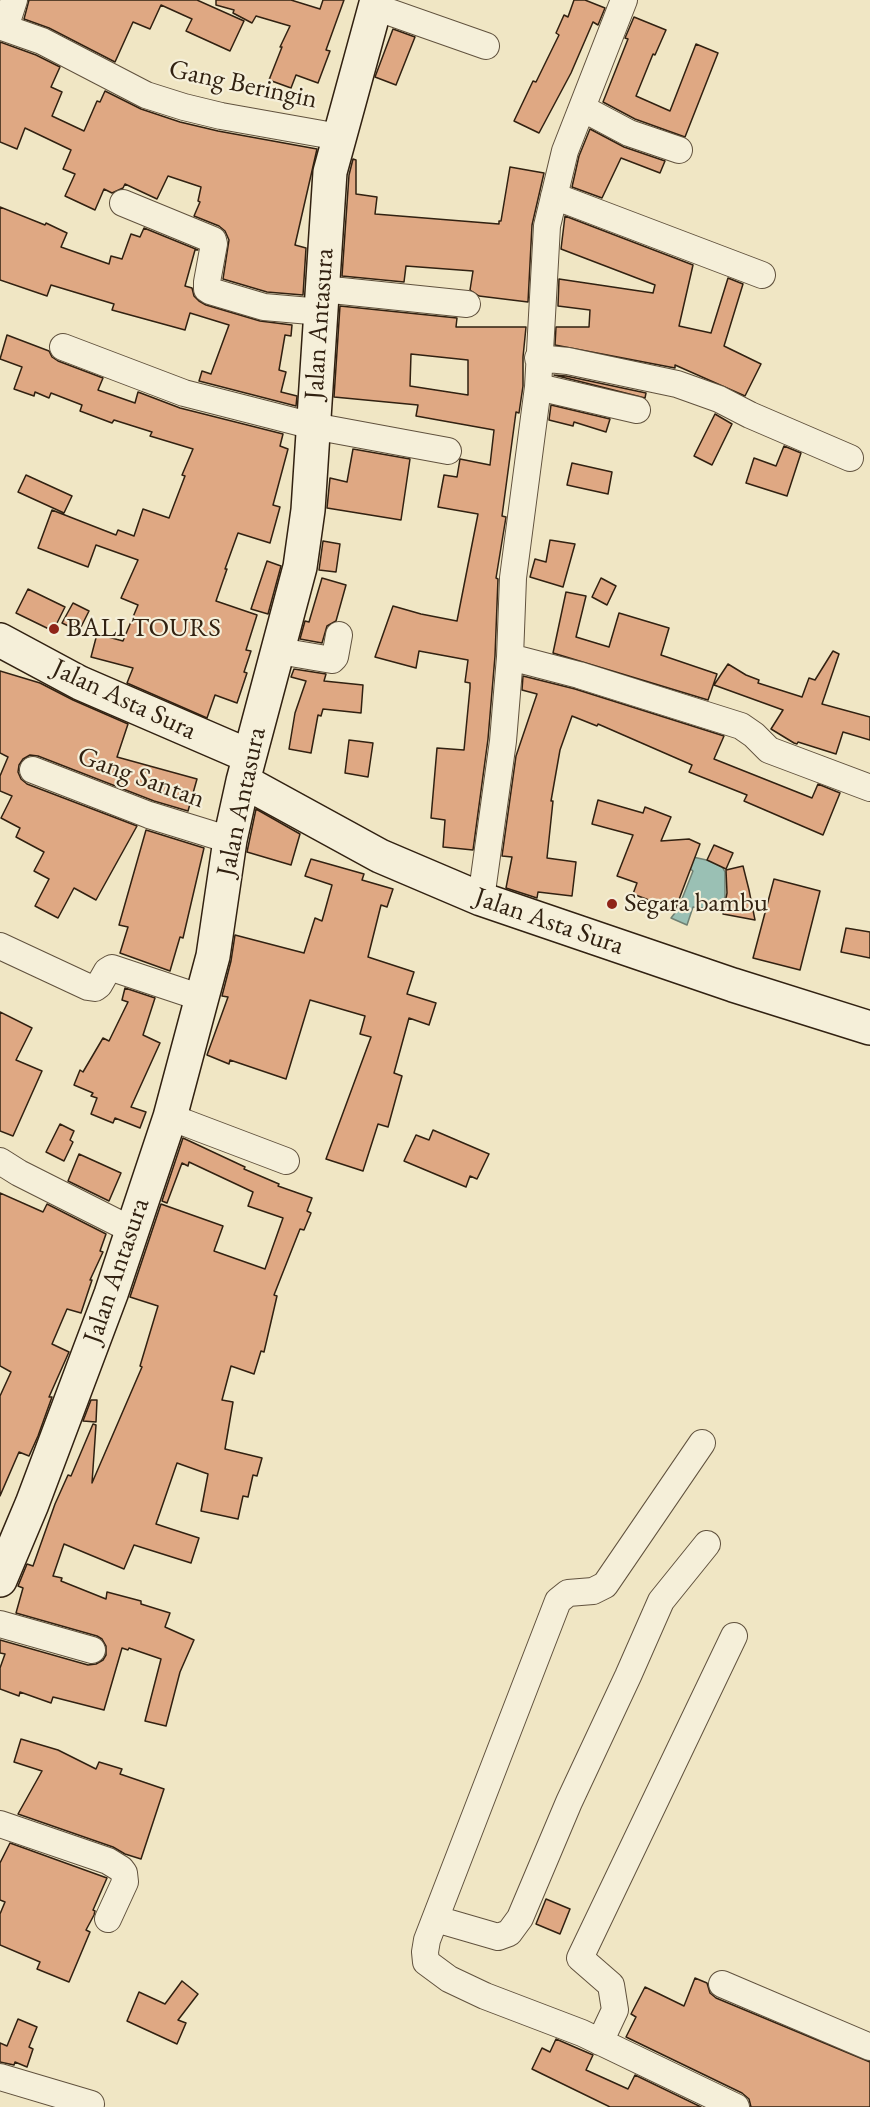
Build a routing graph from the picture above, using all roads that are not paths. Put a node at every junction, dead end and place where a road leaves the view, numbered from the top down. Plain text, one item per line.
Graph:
1 (14, 0) edge
2 (624, 0) edge
3 (376, 3) edge
4 (486, 46) dead end
5 (582, 108) junction
6 (339, 137) junction
7 (679, 150) dead end
8 (554, 196) junction
9 (123, 203) dead end
10 (762, 275) dead end
11 (322, 300) junction
12 (468, 304) dead end
13 (63, 347) dead end
14 (538, 358) junction
15 (538, 387) junction
16 (637, 410) dead end
17 (313, 426) junction
18 (448, 451) dead end
19 (850, 458) dead end
20 (339, 635) dead end
21 (0, 640) edge
22 (279, 651) junction
23 (510, 657) junction
24 (246, 769) junction
25 (33, 770) dead end
26 (870, 788) edge
27 (231, 840) junction
28 (481, 899) junction
29 (0, 946) edge
30 (202, 998) junction
31 (870, 1028) edge
32 (170, 1117) junction
33 (0, 1161) edge
34 (286, 1161) dead end
35 (132, 1230) junction
36 (702, 1443) dead end
37 (707, 1544) dead end
38 (6, 1548) edge
39 (0, 1580) edge
40 (0, 1624) edge
41 (734, 1636) dead end
42 (92, 1650) dead end
43 (0, 1824) edge
44 (108, 1919) dead end
45 (436, 1919) junction
46 (722, 1984) dead end
47 (600, 2042) junction
48 (870, 2047) edge
49 (0, 2078) edge
50 (91, 2104) dead end
51 (736, 2107) edge

1 - 6 street, Gang Beringin
2 - 5 street
3 - 4 street
3 - 6 main road, Jalan Antasura
5 - 7 street
5 - 8 street
6 - 11 main road, Jalan Antasura
8 - 10 street
8 - 14 street
9 - 11 street
11 - 12 street
11 - 17 main road, Jalan Antasura
13 - 17 street
14 - 15 street
14 - 19 street
15 - 16 street
15 - 23 street
17 - 18 street
17 - 22 main road, Jalan Antasura
20 - 22 street
21 - 24 main road, Jalan Asta Sura
22 - 24 main road, Jalan Antasura
23 - 26 street
23 - 28 street
24 - 27 main road, Jalan Antasura
24 - 28 main road, Jalan Asta Sura
25 - 27 street, Gang Santan
27 - 30 main road, Jalan Antasura
28 - 31 main road, Jalan Asta Sura
29 - 30 street
30 - 32 main road, Jalan Antasura
32 - 34 street
32 - 35 main road, Jalan Antasura
33 - 35 street
35 - 38 main road, Jalan Antasura
36 - 45 street
37 - 45 street
38 - 39 main road, Jalan Antasura
40 - 42 street
41 - 47 street
43 - 44 street
45 - 47 street
46 - 48 street
47 - 51 street
49 - 50 street

